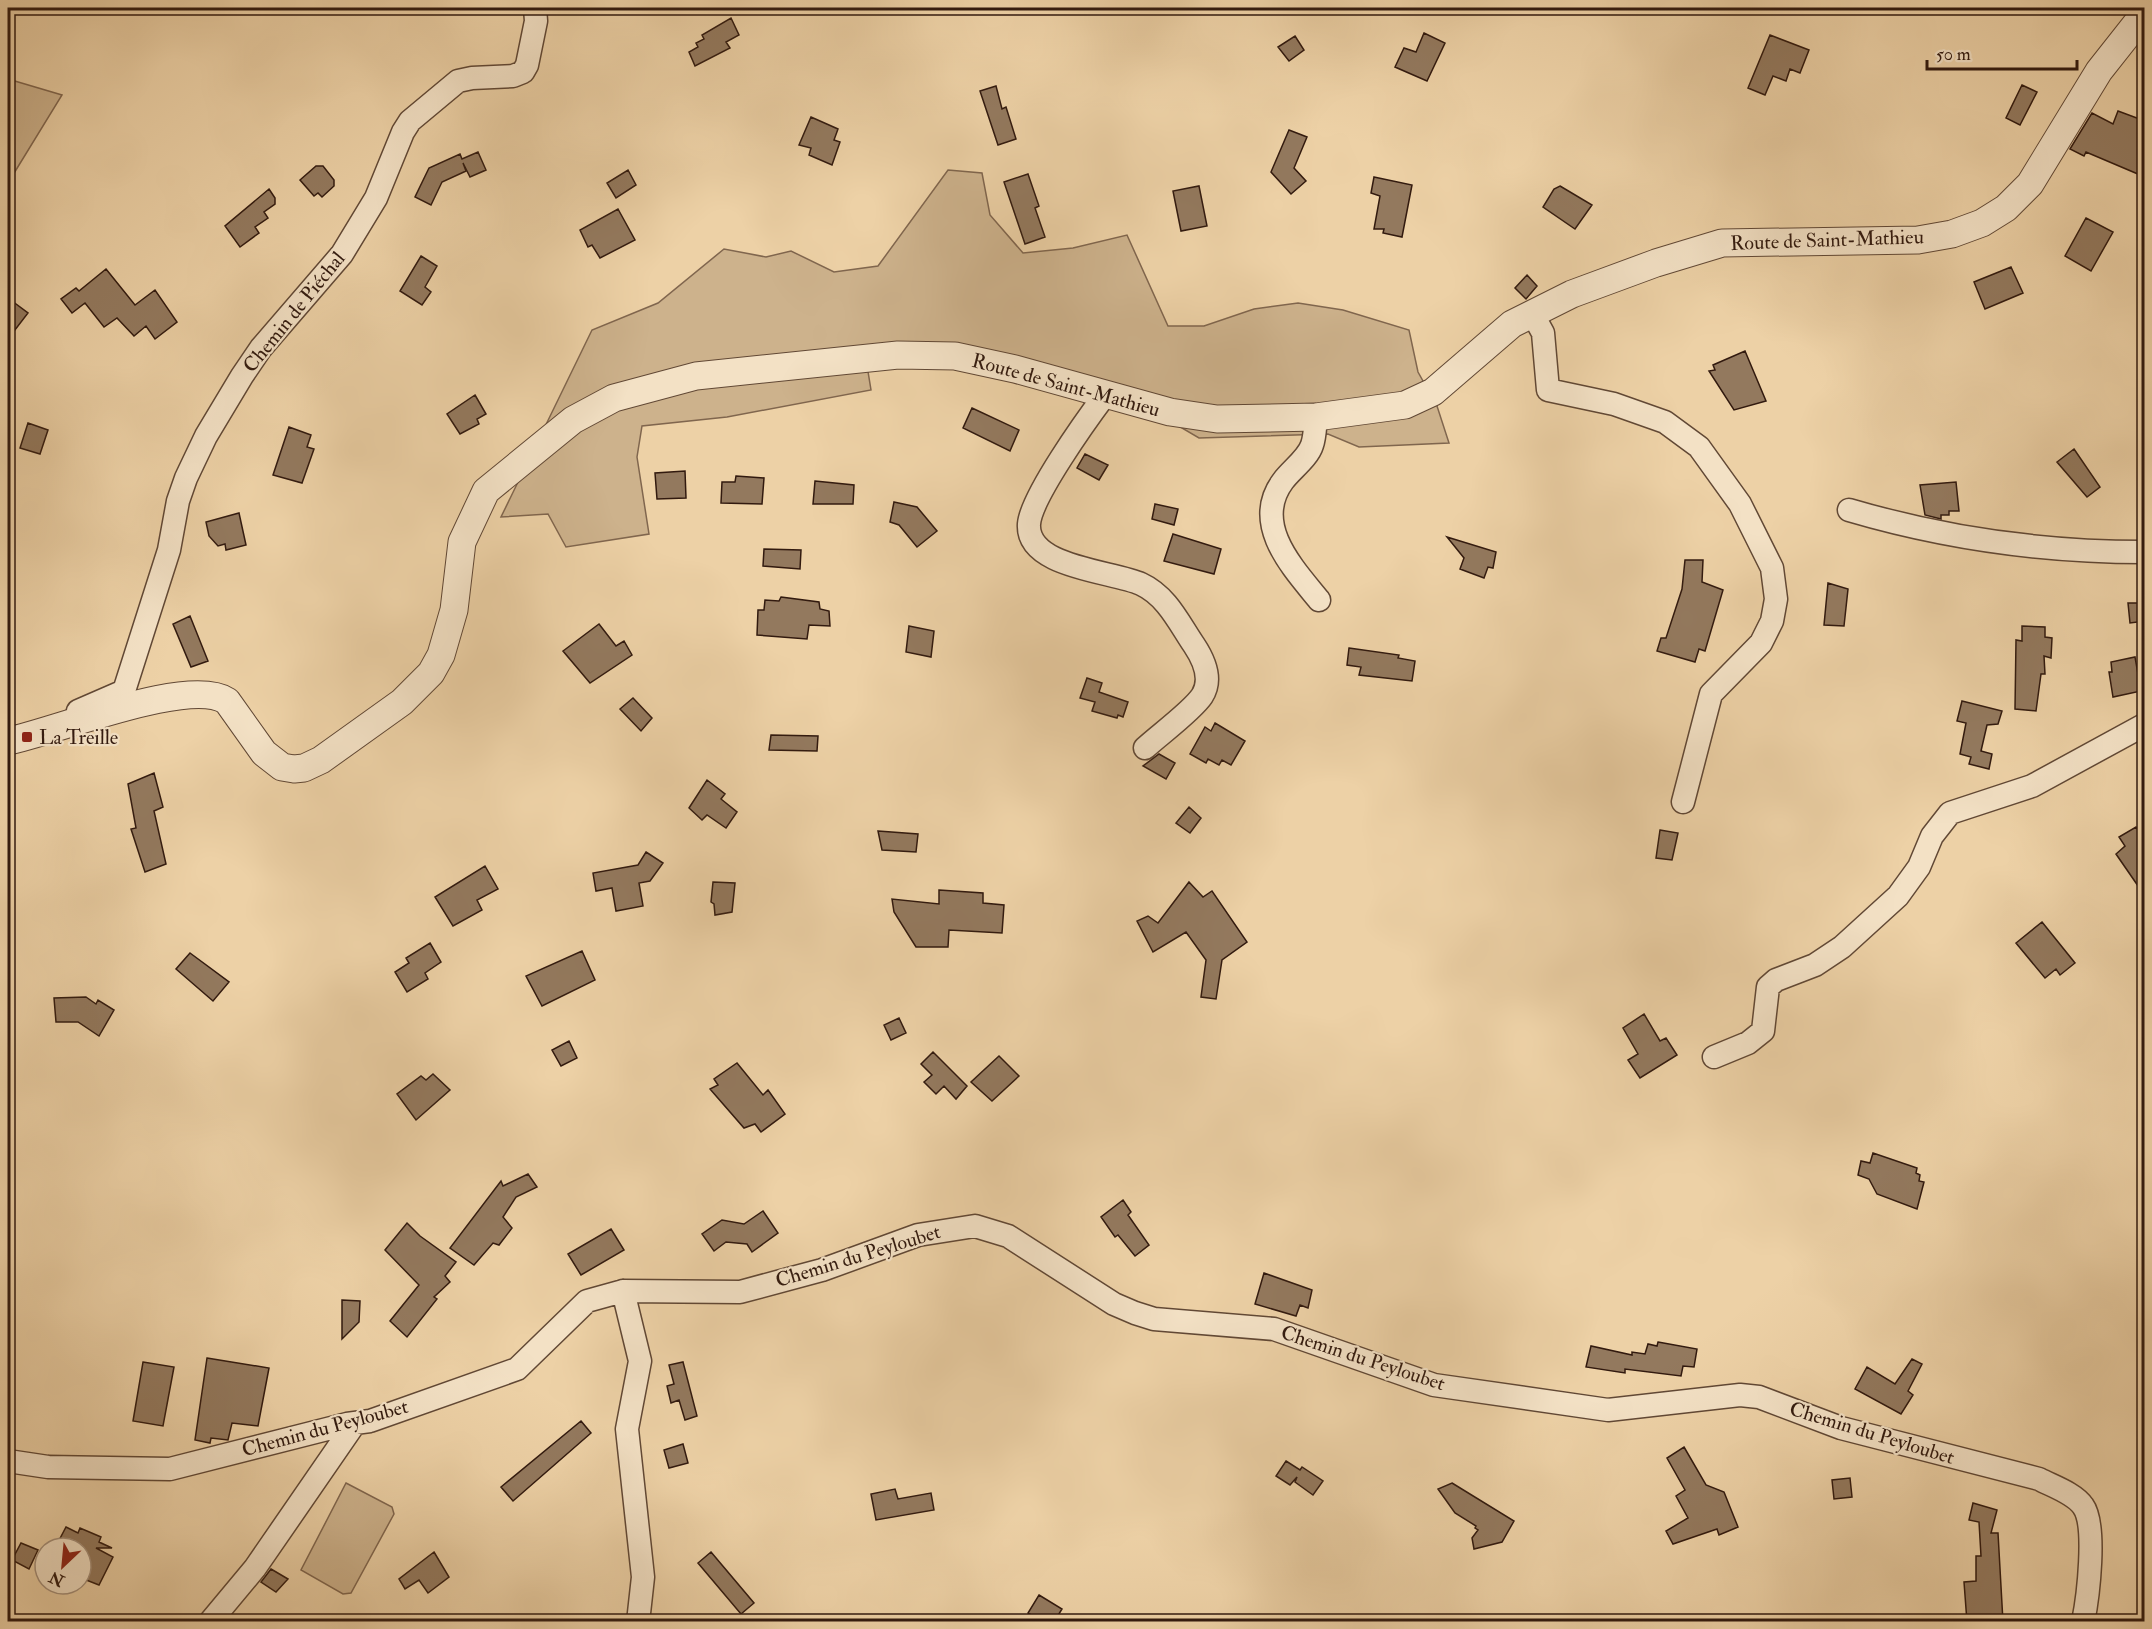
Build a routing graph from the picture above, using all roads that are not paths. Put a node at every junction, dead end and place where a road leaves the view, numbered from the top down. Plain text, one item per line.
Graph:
1 (535, 8) edge
2 (2145, 14) edge
3 (1532, 313) junction
4 (1105, 395) junction
5 (1316, 417) junction
6 (1849, 510) dead end
7 (2145, 552) edge
8 (1319, 600) dead end
9 (2145, 725) edge
10 (62, 726) junction
11 (8, 741) edge
12 (1145, 748) dead end
13 (1683, 802) dead end
14 (1714, 1057) dead end
15 (622, 1291) junction
16 (355, 1422) junction
17 (8, 1461) edge
18 (210, 1622) edge
19 (638, 1622) edge
20 (2083, 1622) edge

1 - 10 street, Chemin de Piéchal
2 - 3 street, Route de Saint-Mathieu
3 - 5 street, Route de Saint-Mathieu
3 - 13 street
4 - 5 street, Route de Saint-Mathieu
4 - 10 street, Route de Saint-Mathieu
4 - 12 street
5 - 8 street
6 - 7 street
9 - 14 street
10 - 11 street, Route de Saint-Mathieu
15 - 16 street, Chemin du Peyloubet
15 - 19 street
15 - 20 street, Chemin du Peyloubet
16 - 17 street, Chemin du Peyloubet
16 - 18 street

